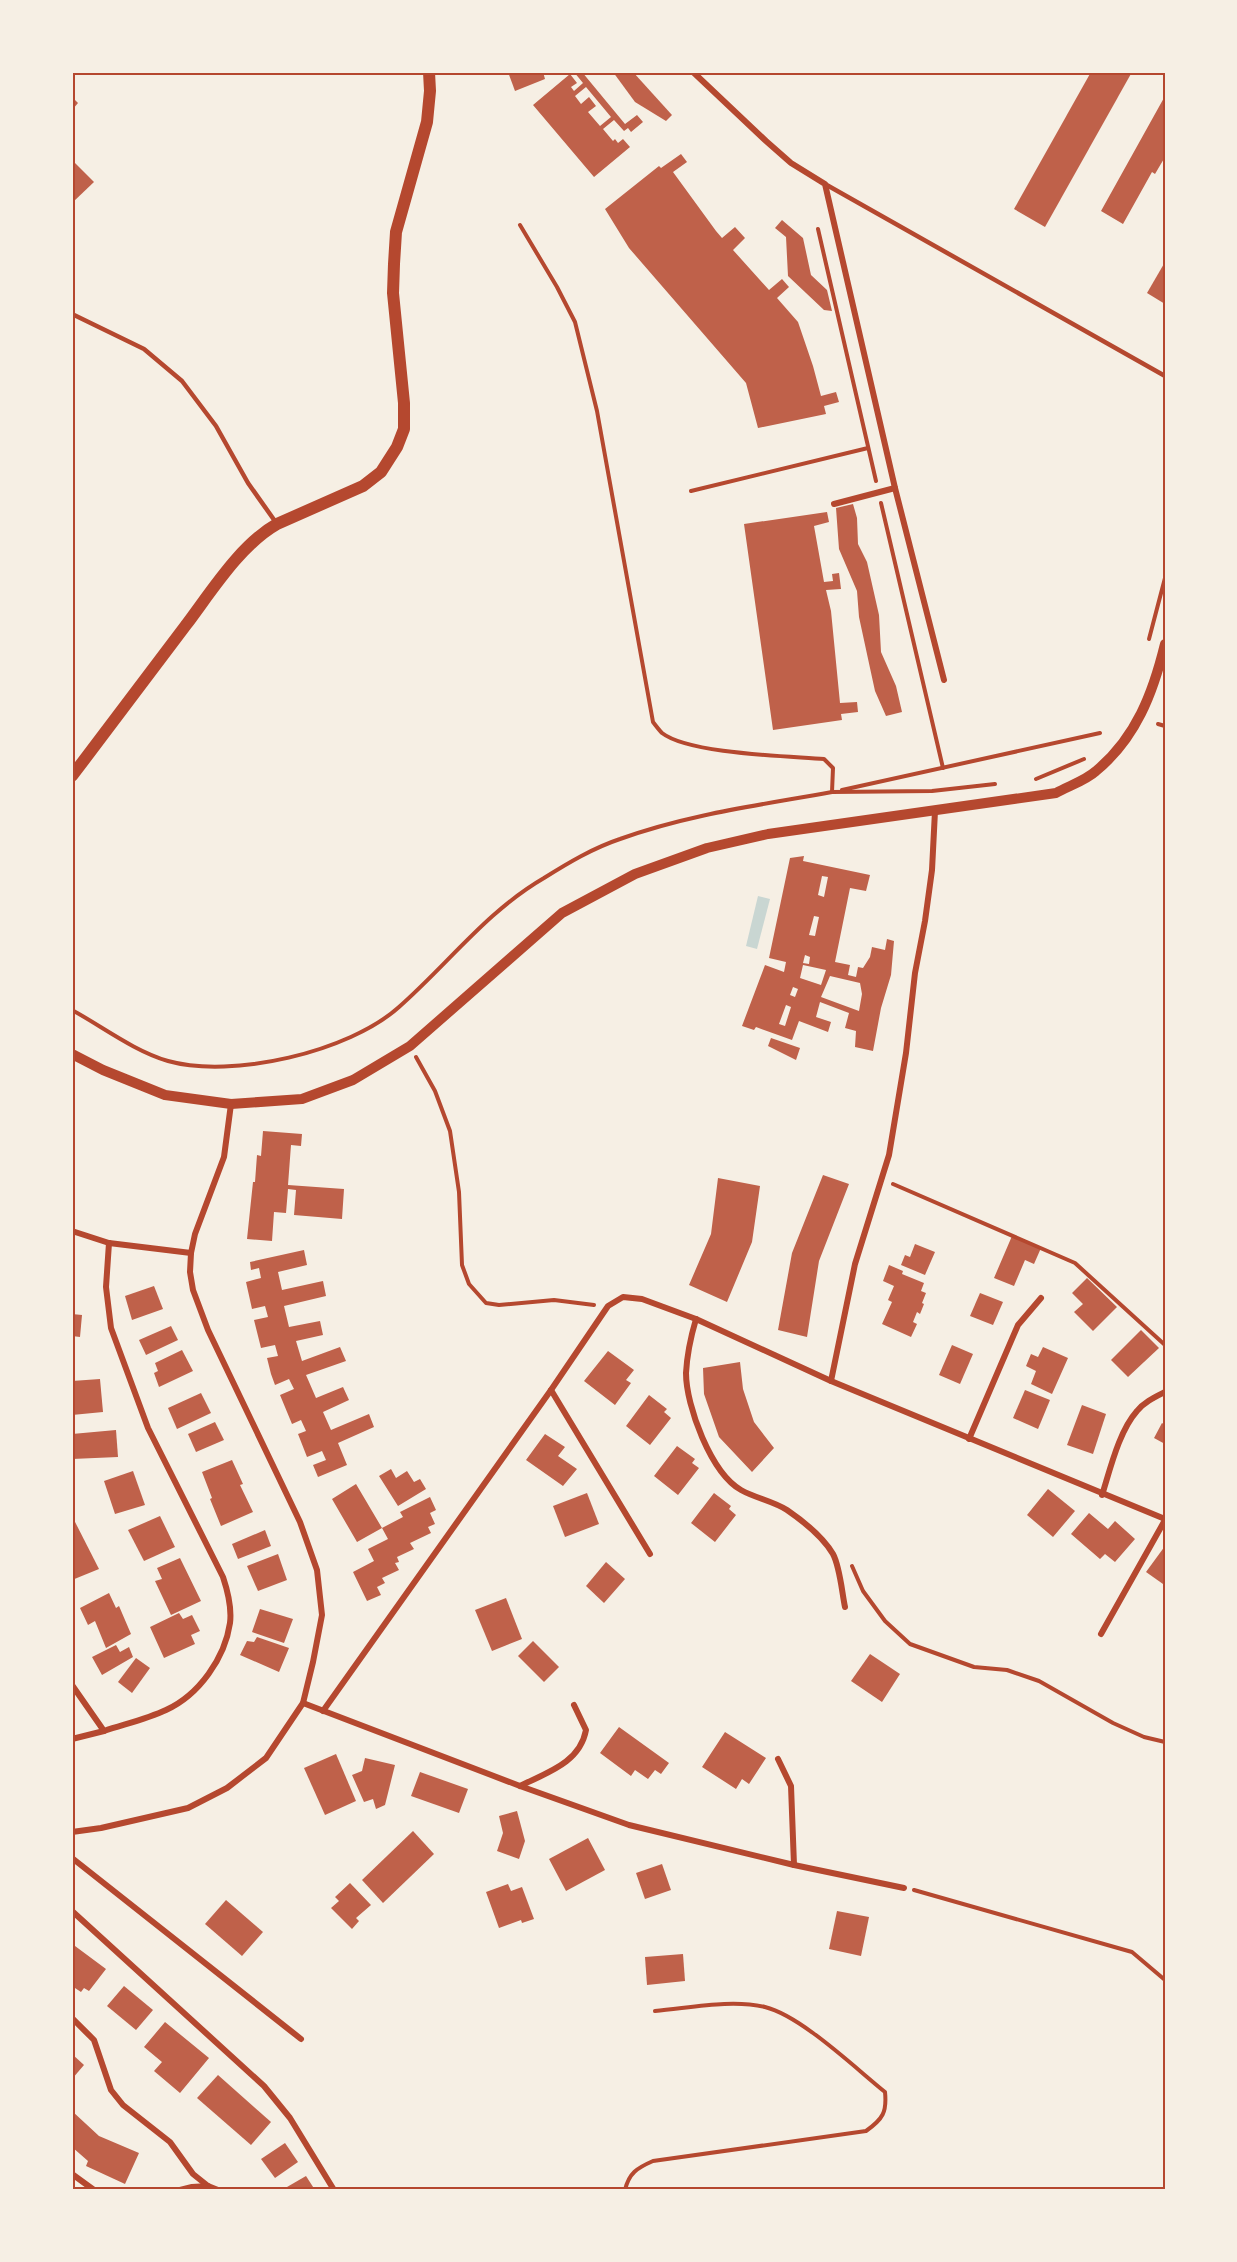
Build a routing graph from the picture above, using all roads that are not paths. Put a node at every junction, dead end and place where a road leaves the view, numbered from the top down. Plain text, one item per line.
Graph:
1 (429, 72) edge
2 (693, 72) edge
3 (825, 184) junction
4 (72, 314) edge
5 (1165, 376) edge
6 (895, 488) junction
7 (834, 504) dead end
8 (277, 524) junction
9 (1165, 644) edge
10 (944, 680) dead end
11 (72, 776) edge
12 (935, 811) junction
13 (72, 1054) edge
14 (231, 1104) junction
15 (72, 1231) edge
16 (109, 1243) junction
17 (191, 1253) junction
18 (1041, 1298) dead end
19 (696, 1319) junction
20 (831, 1381) junction
21 (551, 1390) junction
22 (1165, 1392) edge
23 (969, 1439) junction
24 (1102, 1495) junction
25 (1165, 1520) edge
26 (650, 1554) dead end
27 (845, 1608) dead end
28 (1101, 1634) dead end
29 (72, 1685) edge
30 (303, 1703) junction
31 (574, 1705) dead end
32 (323, 1711) junction
33 (104, 1731) junction
34 (72, 1739) edge
35 (778, 1759) dead end
36 (520, 1786) junction
37 (72, 1832) edge
38 (72, 1858) edge
39 (794, 1865) junction
40 (904, 1888) road end
41 (72, 1911) edge
42 (72, 2018) edge
43 (301, 2039) dead end
44 (72, 2174) edge
45 (208, 2186) junction
46 (94, 2190) edge
47 (180, 2190) edge
48 (218, 2190) edge
49 (334, 2190) edge

1 - 8 main road
2 - 3 street
3 - 5 lane
3 - 6 street
4 - 8 lane
6 - 7 street
6 - 10 street
8 - 11 main road
9 - 12 street
12 - 14 street
12 - 20 street
13 - 14 street
14 - 17 street
15 - 16 street
16 - 17 street
16 - 33 street
17 - 30 street
18 - 23 street
19 - 20 street
19 - 21 street
19 - 27 street
20 - 23 street
21 - 26 street
21 - 32 street
22 - 24 street
23 - 24 street
24 - 25 street
25 - 28 street
29 - 33 street
30 - 32 street
30 - 37 street
31 - 36 street
32 - 36 street
33 - 34 street
35 - 39 street
36 - 39 street
38 - 43 street
39 - 40 street
41 - 49 street
42 - 45 street
44 - 46 street
45 - 47 street
45 - 48 street

